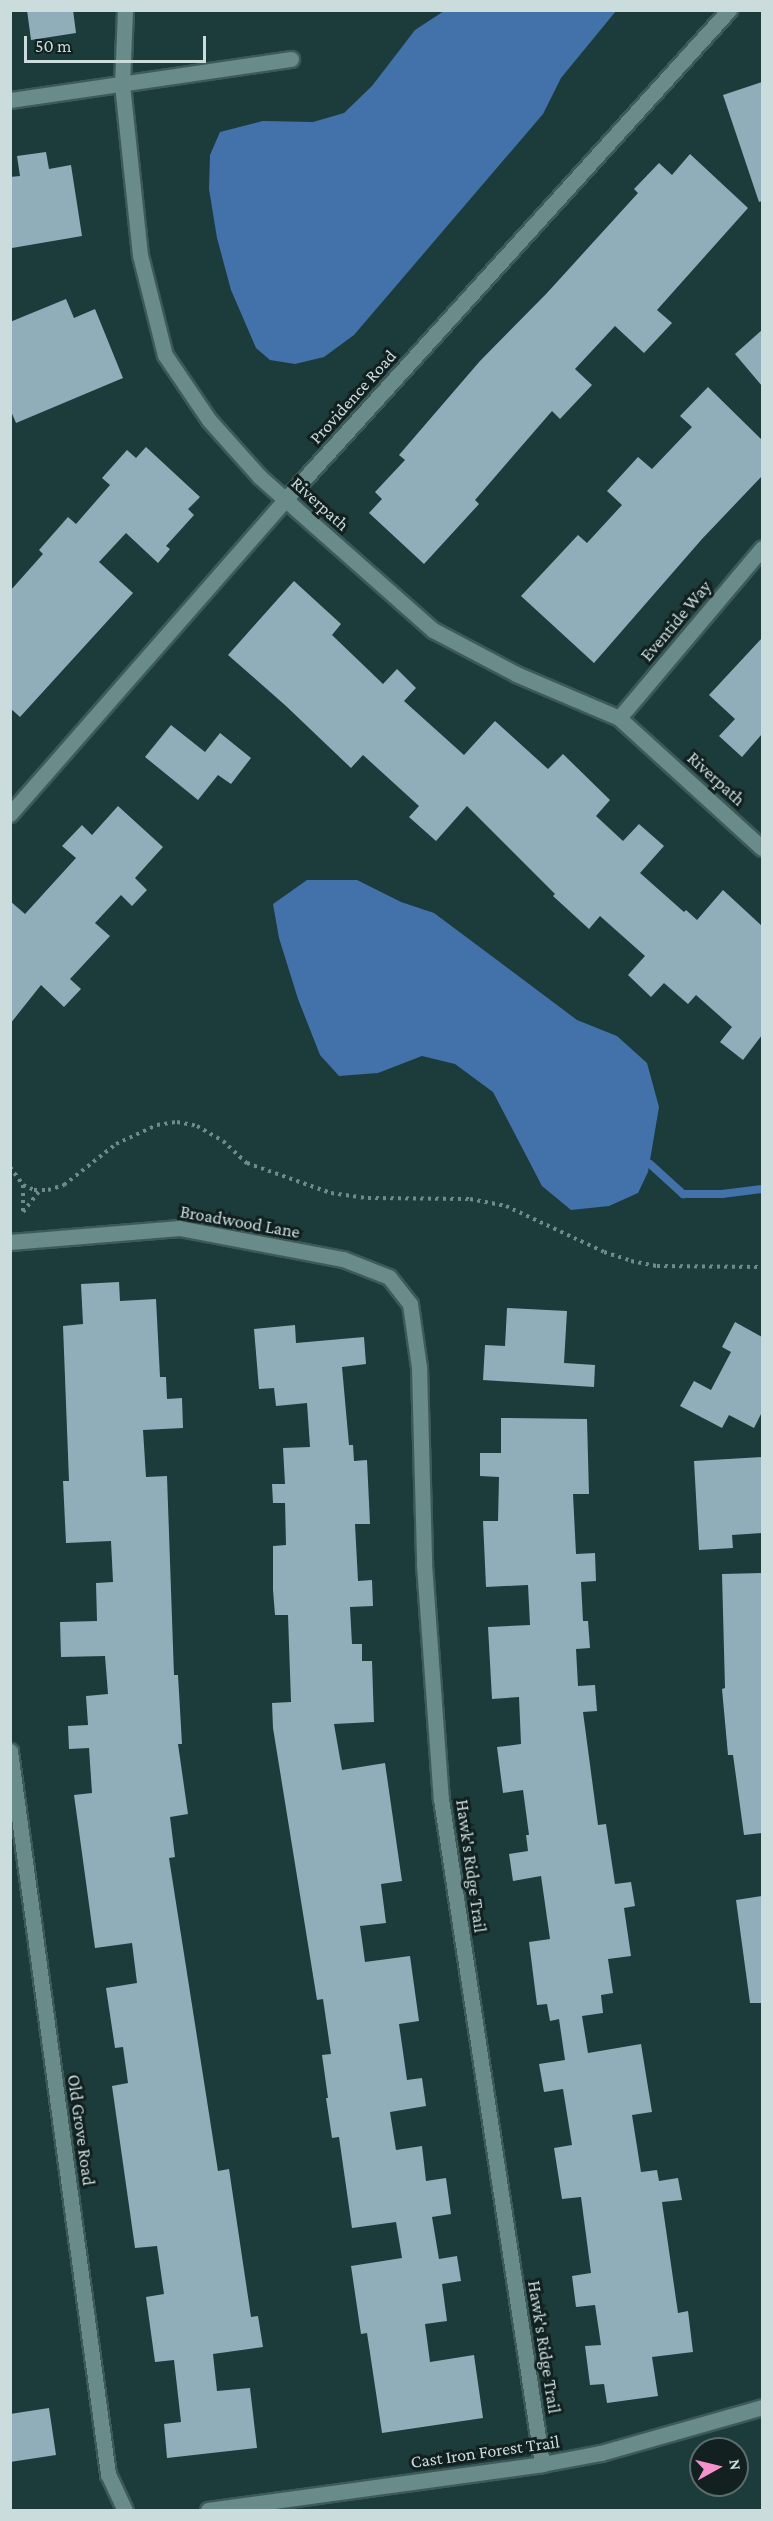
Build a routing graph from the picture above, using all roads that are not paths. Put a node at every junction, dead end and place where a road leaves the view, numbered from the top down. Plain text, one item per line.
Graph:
1 (125, 10) edge
2 (729, 10) edge
3 (291, 59) dead end
4 (122, 84) junction
5 (10, 100) edge
6 (286, 500) junction
7 (762, 548) edge
8 (619, 718) junction
9 (10, 814) edge
10 (762, 848) edge
11 (10, 1242) edge
12 (389, 1277) joint
13 (10, 1751) edge
14 (762, 2407) edge
15 (542, 2464) junction
16 (125, 2511) edge
17 (208, 2511) edge

1 - 4 street, Riverpath
2 - 6 street, Providence Road
3 - 4 street
4 - 5 street
4 - 6 street, Riverpath
6 - 8 street, Riverpath
6 - 9 street, Providence Road
7 - 8 street, Eventide Way
8 - 10 street, Riverpath
11 - 12 street, Broadwood Lane
12 - 15 street, Hawk's Ridge Trail
13 - 16 street, Old Grove Road
14 - 15 street, Cast Iron Forest Trail
15 - 17 street, Cast Iron Forest Trail

